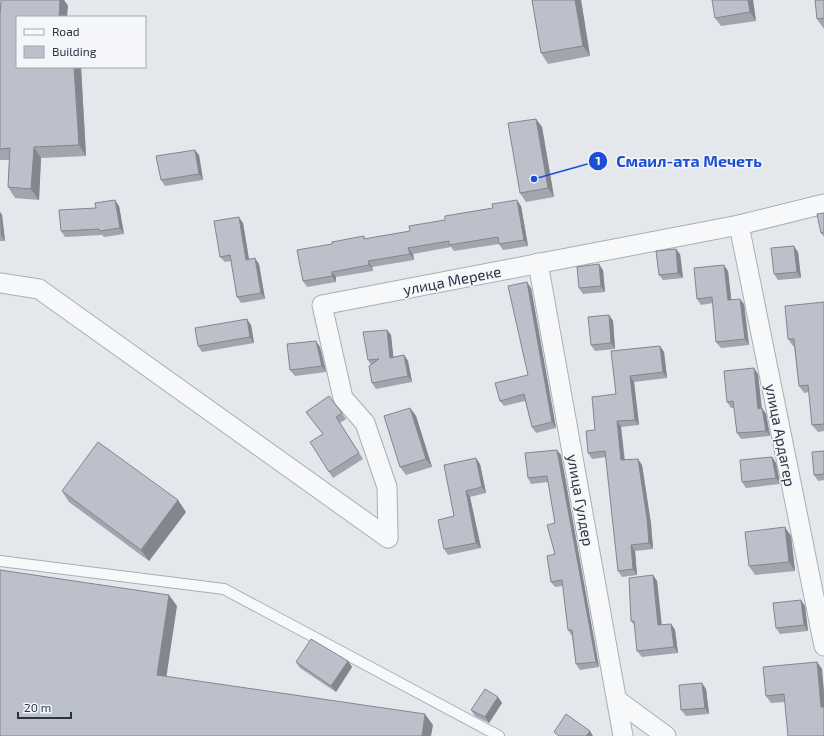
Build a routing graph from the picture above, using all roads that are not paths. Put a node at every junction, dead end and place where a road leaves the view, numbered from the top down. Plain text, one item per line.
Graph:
1 (824, 204) edge
2 (739, 224) junction
3 (538, 263) junction
4 (0, 283) edge
5 (0, 561) edge
6 (824, 646) edge
7 (617, 700) junction
8 (499, 736) edge
9 (623, 736) edge
10 (666, 736) edge

1 - 2 street, улица Мереке
2 - 3 street, улица Мереке
2 - 6 street, улица Ардагер
3 - 4 street, улица Мереке
3 - 7 street, улица Гулдер
5 - 8 lane
7 - 9 street, улица Гулдер
7 - 10 street

